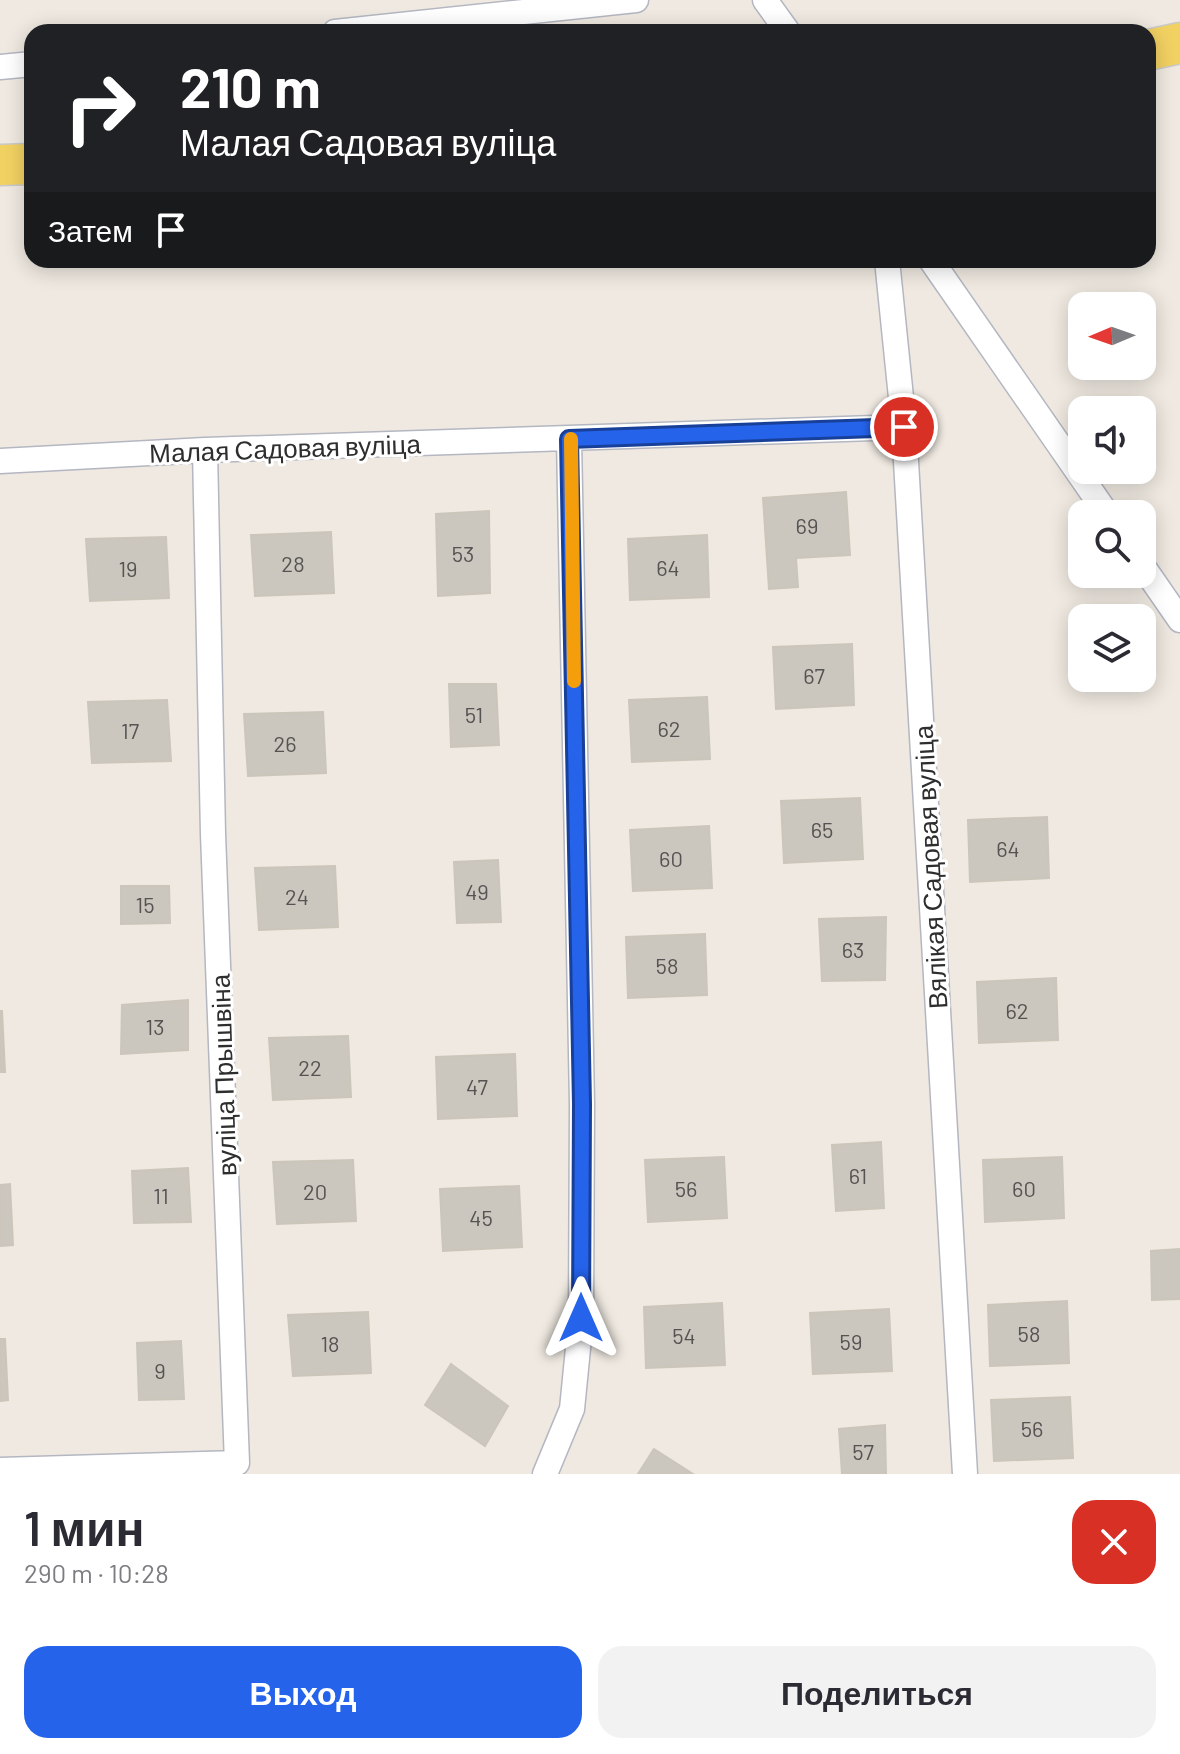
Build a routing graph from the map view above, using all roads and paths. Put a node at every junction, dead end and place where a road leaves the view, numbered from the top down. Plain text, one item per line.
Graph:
1 (636, 0) edge
2 (765, 0) edge
3 (410, 24) edge
4 (782, 24) edge
5 (1180, 43) edge
6 (1156, 48) edge
7 (24, 65) edge
8 (0, 67) edge
9 (24, 164) edge
10 (0, 165) edge
11 (888, 268) edge
12 (937, 268) edge
13 (904, 427) junction
14 (569, 439) junction
15 (205, 450) junction
16 (0, 461) edge
17 (1097, 500) edge
18 (1156, 585) edge
19 (1180, 620) edge
20 (0, 1470) edge
21 (545, 1474) edge
22 (965, 1474) edge

1 - 3 street
2 - 4 street
5 - 6 main road
7 - 8 street
9 - 10 main road
11 - 13 street, Вялікая Садовая вуліца
12 - 17 street
13 - 14 street, Малая Садовая вуліца
13 - 22 street, Вялікая Садовая вуліца
14 - 15 street, Малая Садовая вуліца
14 - 21 street
15 - 16 street, Малая Садовая вуліца
15 - 20 street, вуліца Прышвіна
18 - 19 street

